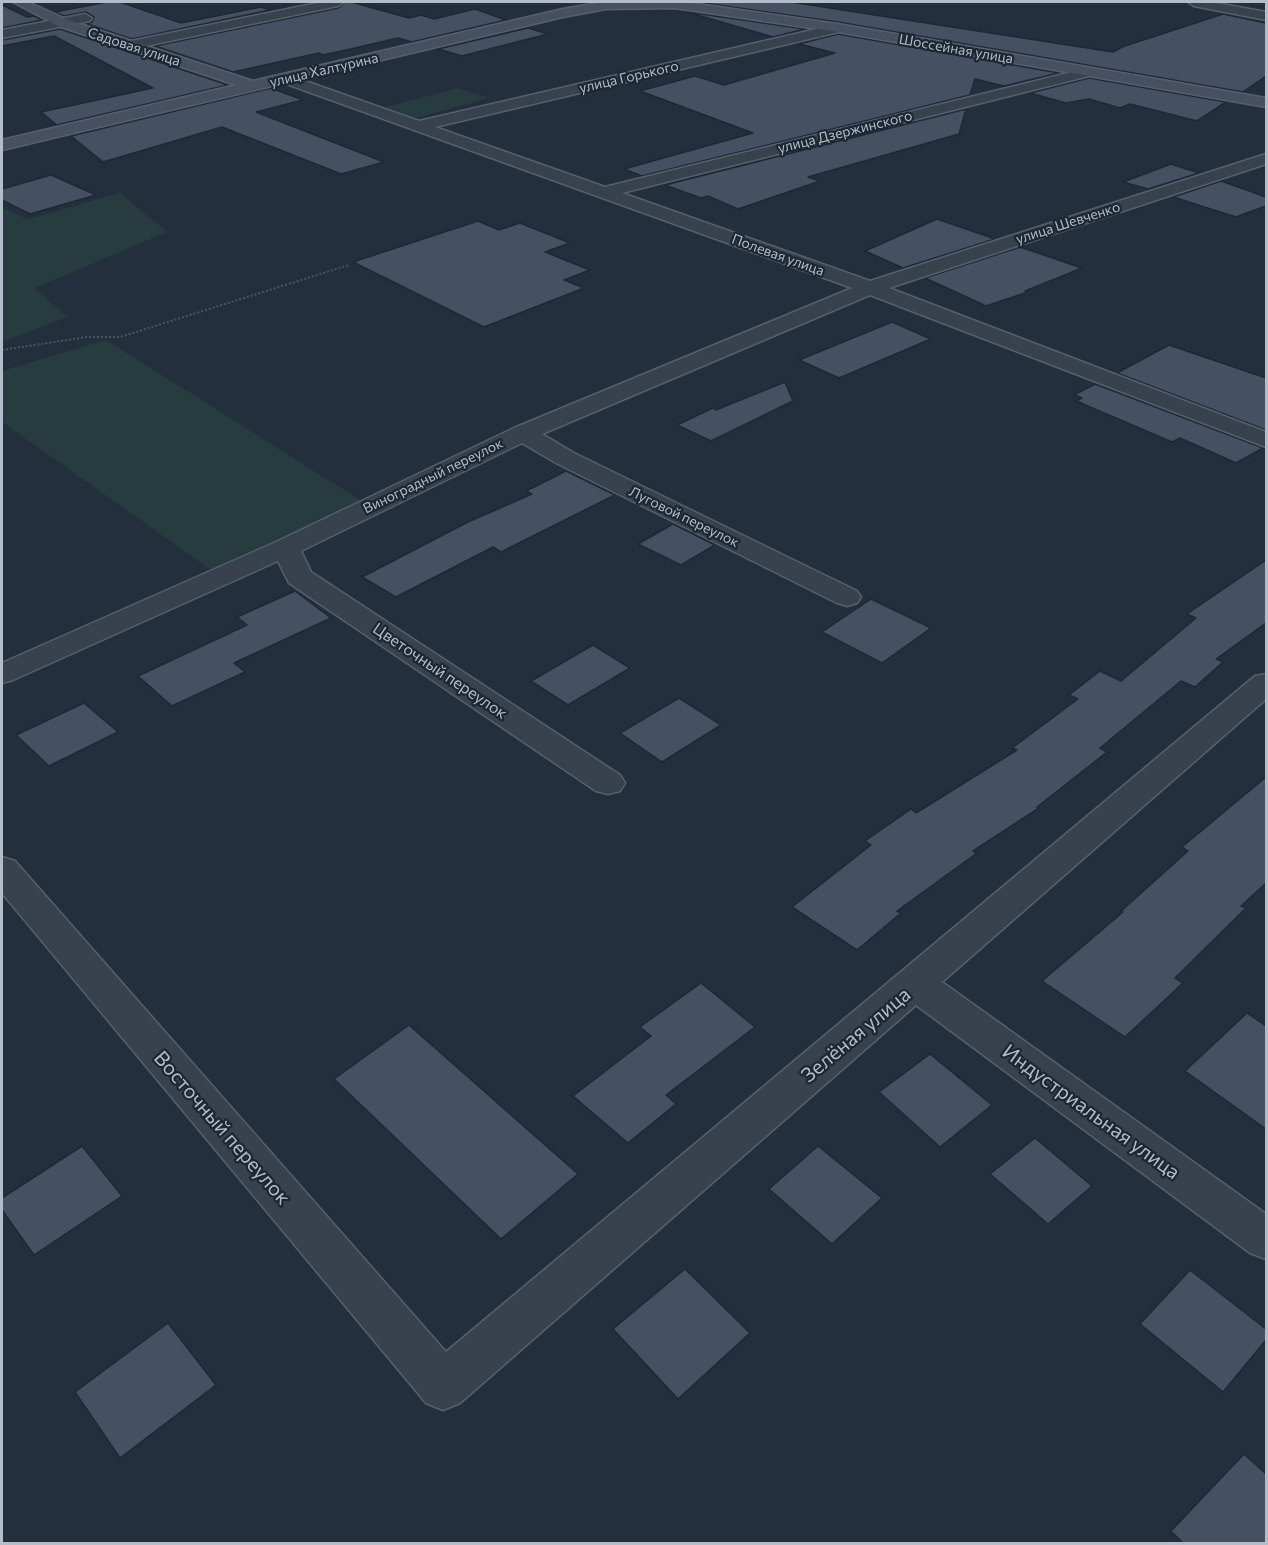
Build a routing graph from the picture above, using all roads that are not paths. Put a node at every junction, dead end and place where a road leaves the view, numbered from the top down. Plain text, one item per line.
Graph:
1 (49, 2) edge
2 (338, 2) edge
3 (646, 2) edge
4 (1194, 2) edge
5 (23, 4) edge
6 (1266, 16) edge
7 (86, 18) junction
8 (63, 23) junction
9 (838, 28) junction
10 (2, 34) edge
11 (154, 40) junction
12 (131, 45) junction
13 (1088, 72) junction
14 (281, 80) junction
15 (252, 87) junction
16 (1266, 103) edge
17 (419, 126) junction
18 (2, 145) edge
19 (1266, 159) edge
20 (602, 193) junction
21 (870, 288) junction
22 (523, 433) junction
23 (1266, 440) edge
24 (286, 548) junction
25 (847, 597) dead end
26 (2, 674) edge
27 (1266, 683) edge
28 (608, 783) dead end
29 (2, 870) edge
30 (916, 984) junction
31 (1266, 1239) edge
32 (443, 1386) joint

1 - 5 street
1 - 7 main road
2 - 11 street
3 - 9 main road, Шоссейная улица
3 - 14 main road, улица Халтурина
4 - 6 street
5 - 8 main road, Садовая улица
7 - 8 street
7 - 11 main road
8 - 10 street
8 - 12 main road, Садовая улица
9 - 13 main road, Шоссейная улица
9 - 17 street, улица Горького
11 - 12 street
11 - 14 main road
12 - 15 main road, Садовая улица
13 - 16 main road, Шоссейная улица
13 - 20 street, улица Дзержинского
14 - 15 main road, улица Халтурина
14 - 17 street, Полевая улица
15 - 18 main road, улица Халтурина
17 - 20 street, Полевая улица
19 - 21 street, улица Шевченко
20 - 21 street, Полевая улица
21 - 22 street, Виноградный переулок
21 - 23 street, Полевая улица
22 - 24 street, Виноградный переулок
22 - 25 street, Луговой переулок
24 - 26 street, Виноградный переулок
24 - 28 street, Цветочный переулок
27 - 30 street, Зелёная улица
29 - 32 street, Восточный переулок
30 - 31 street, Индустриальная улица
30 - 32 street, Зелёная улица

